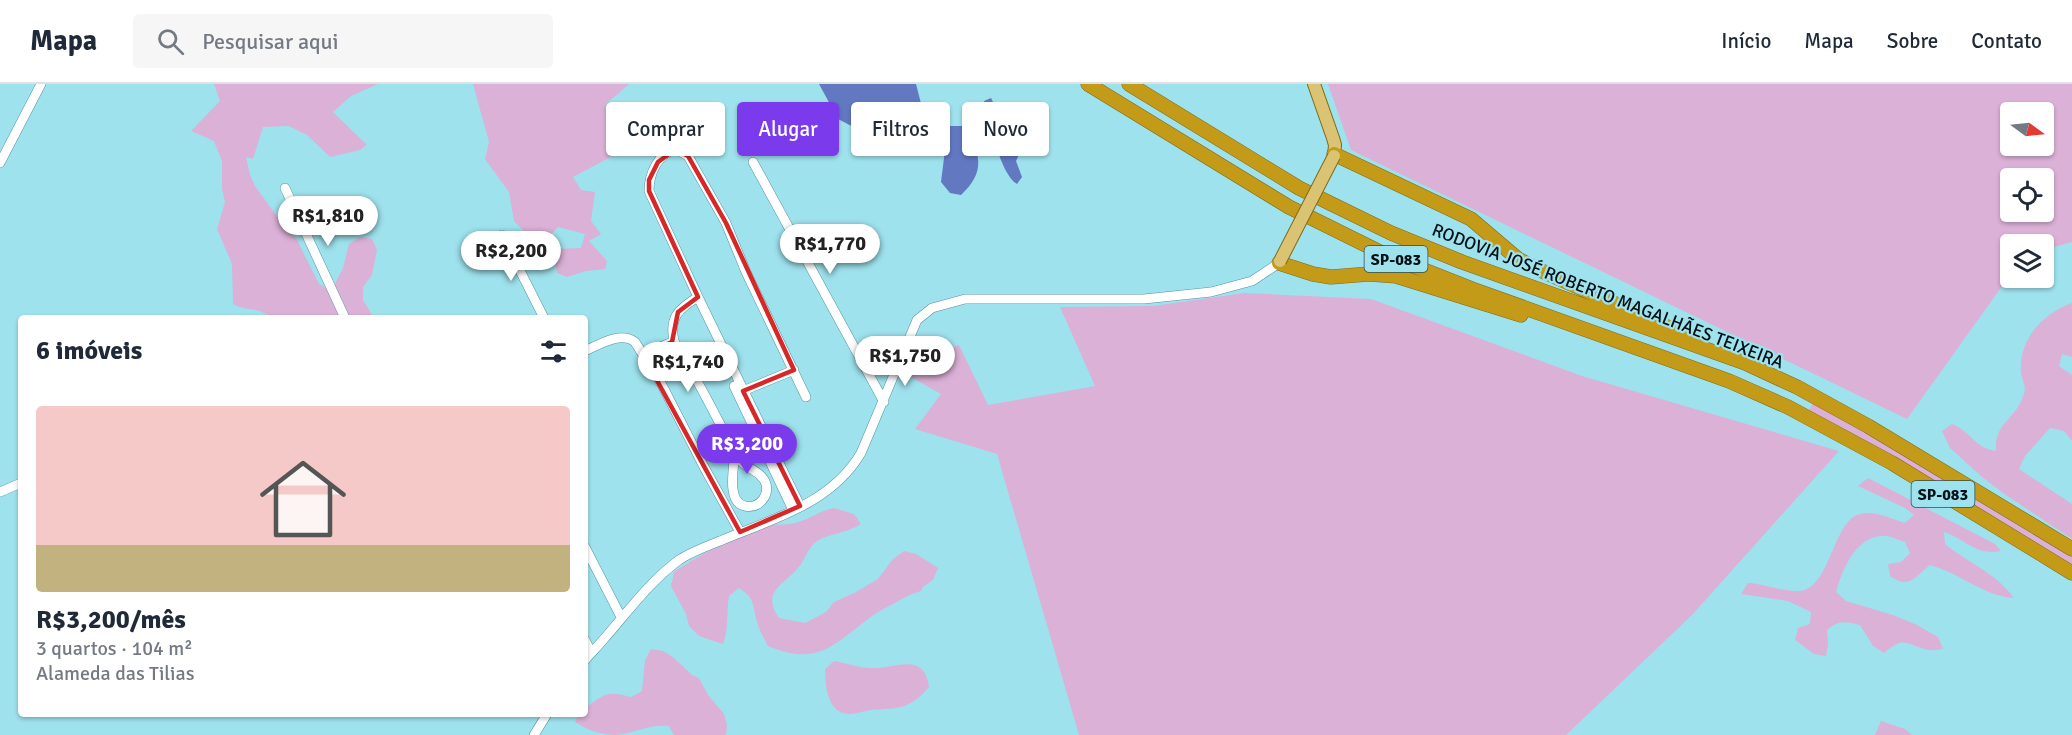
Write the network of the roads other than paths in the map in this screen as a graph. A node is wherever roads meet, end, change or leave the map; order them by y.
1 (41, 84) edge
2 (1088, 84) edge
3 (1129, 84) edge
4 (1314, 84) edge
5 (1334, 155) junction
6 (753, 162) dead end
7 (0, 163) edge
8 (285, 188) dead end
9 (502, 235) dead end
10 (1280, 262) junction
11 (695, 299) junction
12 (344, 315) edge
13 (542, 315) edge
14 (674, 341) junction
15 (1636, 348) junction
16 (588, 350) edge
17 (644, 355) junction
18 (1745, 363) junction
19 (794, 370) junction
20 (744, 391) junction
21 (806, 397) dead end
22 (884, 402) junction
23 (735, 452) junction
24 (18, 484) edge
25 (0, 492) edge
26 (796, 508) junction
27 (741, 532) junction
28 (2072, 549) edge
29 (588, 553) edge
30 (2072, 573) edge
31 (621, 617) junction
32 (588, 646) edge
33 (591, 651) junction
34 (588, 656) edge
35 (545, 717) edge
36 (534, 735) edge

1 - 7 street
2 - 15 highway, RODOVIA JOSÉ ROBERTO MAGALHÃES TEIXEIRA / SP-083
3 - 18 highway, RODOVIA JOSÉ ROBERTO MAGALHÃES TEIXEIRA / SP-083
4 - 5 main road
5 - 10 main road, bridge
5 - 18 highway
6 - 22 street
8 - 12 street
9 - 13 street
10 - 15 highway
10 - 22 street
11 - 14 street
11 - 19 street
11 - 20 street
11 - 26 street
14 - 17 street
14 - 23 street
15 - 30 highway, RODOVIA JOSÉ ROBERTO MAGALHÃES TEIXEIRA / SP-083
16 - 17 street
17 - 27 street
18 - 28 highway, RODOVIA JOSÉ ROBERTO MAGALHÃES TEIXEIRA / SP-083
19 - 20 street
19 - 21 street
20 - 26 street
22 - 26 street
23 - 23 street
24 - 25 street
26 - 27 street
27 - 31 street
29 - 31 street
31 - 33 street
32 - 33 street
33 - 34 street
35 - 36 street

